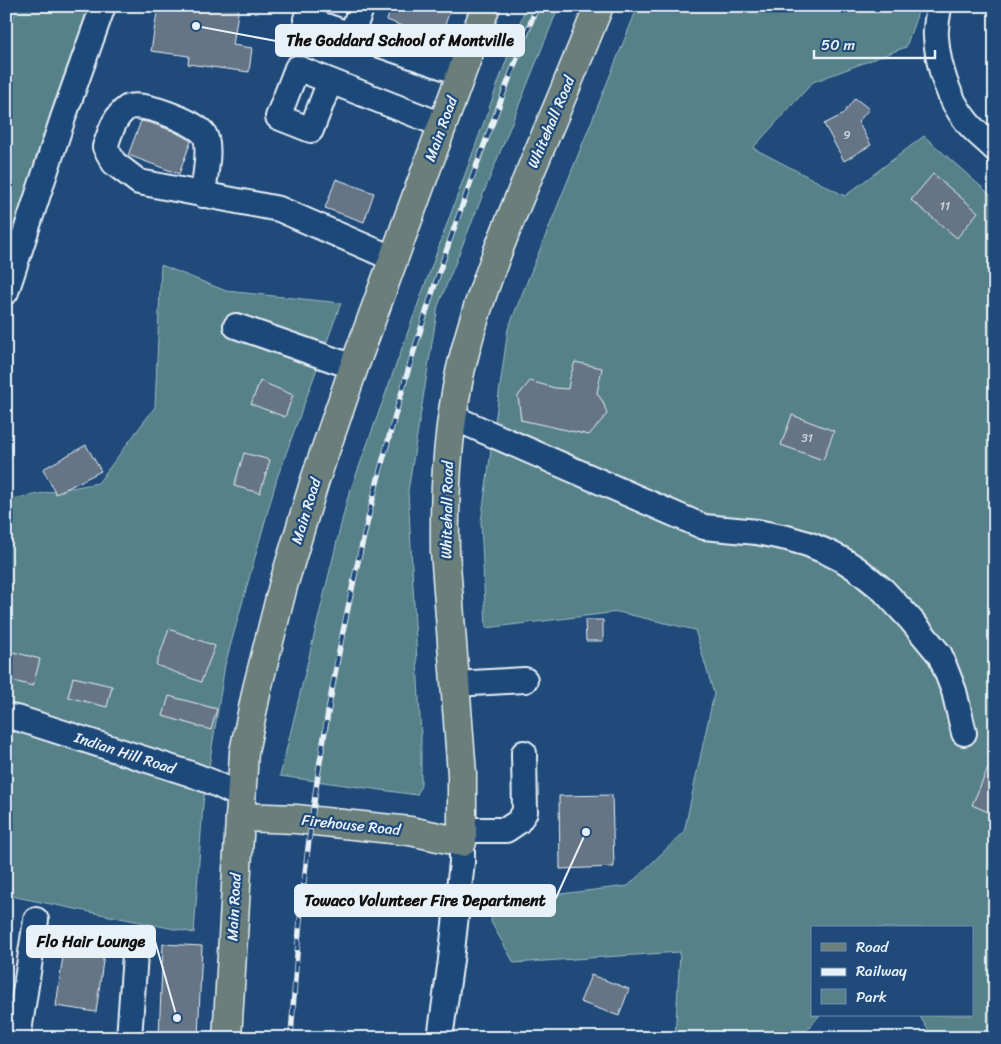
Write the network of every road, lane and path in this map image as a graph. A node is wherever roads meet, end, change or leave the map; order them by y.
1 (103, 6) edge
2 (362, 6) edge
3 (486, 6) edge
4 (599, 6) edge
5 (939, 6) edge
6 (306, 19) dead end
7 (351, 35) junction
8 (461, 73) junction
9 (330, 81) dead end
10 (442, 125) junction
11 (995, 149) edge
12 (203, 194) junction
13 (394, 259) junction
14 (6, 292) edge
15 (236, 326) dead end
16 (354, 367) junction
17 (452, 417) junction
18 (525, 680) dead end
19 (455, 684) junction
20 (6, 716) edge
21 (964, 733) dead end
22 (524, 753) dead end
23 (240, 806) junction
24 (462, 836) junction
25 (36, 920) dead end
26 (136, 941) dead end
27 (18, 1038) edge
28 (129, 1038) edge
29 (227, 1038) edge
30 (440, 1038) edge

1 - 14 street
2 - 7 street
3 - 8 main road, Main Road
4 - 17 main road, Whitehall Road
5 - 11 street
6 - 7 street
7 - 8 street
8 - 10 main road, Main Road
9 - 10 street
10 - 13 main road, Main Road
12 - 12 street
12 - 13 street
13 - 16 main road, Main Road
15 - 16 street
16 - 23 main road, Main Road
17 - 19 main road, Whitehall Road
17 - 21 street
18 - 19 street
19 - 24 main road, Whitehall Road
20 - 23 street, Indian Hill Road
22 - 24 street
23 - 24 main road, Firehouse Road
23 - 29 main road, Main Road
24 - 30 street, Whitehall Road
25 - 27 street
26 - 28 street

